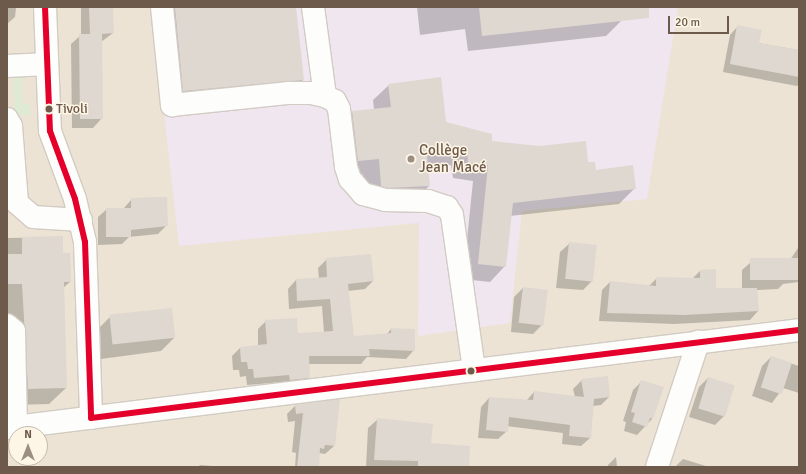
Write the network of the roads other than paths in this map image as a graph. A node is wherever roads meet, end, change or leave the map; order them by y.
1 (45, 7) edge
2 (162, 7) edge
3 (313, 7) edge
4 (47, 64) junction
5 (7, 66) edge
6 (325, 96) junction
7 (7, 119) edge
8 (81, 220) junction
9 (7, 326) edge
10 (799, 330) edge
11 (698, 342) junction
12 (474, 370) junction
13 (91, 418) junction
14 (11, 426) edge
15 (27, 426) edge
16 (658, 467) edge

1 - 4 street
2 - 6 street
3 - 6 street
4 - 5 street
4 - 8 street
6 - 12 street
7 - 8 street
8 - 13 street
9 - 14 street
10 - 11 street
11 - 12 street
11 - 16 street
12 - 13 street
13 - 15 street

